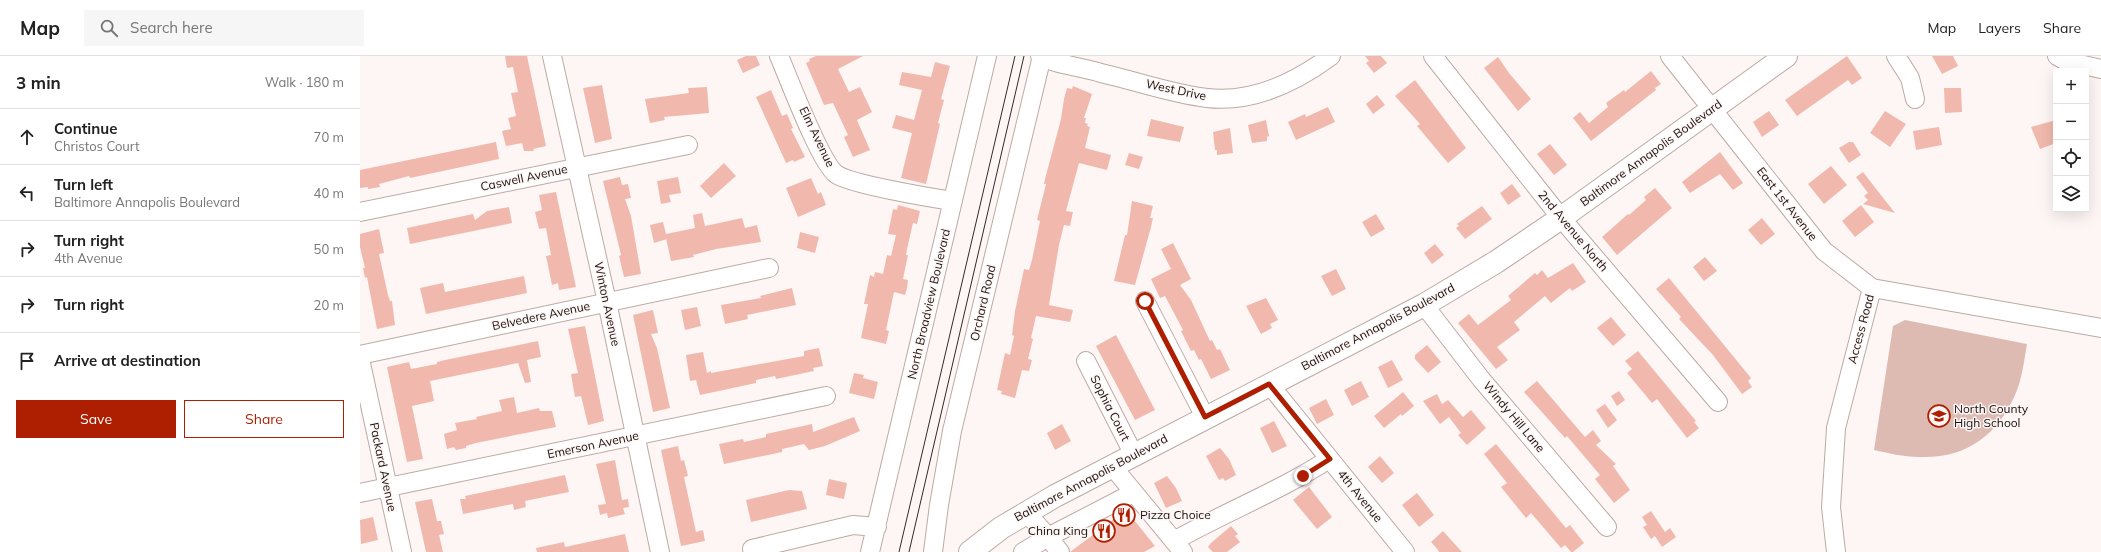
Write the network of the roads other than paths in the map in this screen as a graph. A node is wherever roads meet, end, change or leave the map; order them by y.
1 (552, 56) edge
2 (779, 56) edge
3 (987, 56) edge
4 (1331, 56) edge
5 (1433, 56) edge
6 (1670, 56) edge
7 (1786, 56) edge
8 (1896, 56) edge
9 (2057, 56) edge
10 (1041, 57) edge
11 (2101, 69) edge
12 (1915, 99) dead end
13 (1712, 110) junction
14 (688, 145) dead end
15 (576, 168) junction
16 (952, 201) junction
17 (360, 212) edge
18 (1561, 218) junction
19 (769, 268) dead end
20 (1872, 288) junction
21 (1145, 301) dead end
22 (607, 302) junction
23 (1424, 306) junction
24 (2101, 328) edge
25 (360, 355) edge
26 (360, 359) edge
27 (1086, 361) dead end
28 (1269, 384) junction
29 (826, 396) dead end
30 (1718, 402) dead end
31 (1205, 417) junction
32 (635, 436) junction
33 (1134, 455) junction
34 (1330, 459) junction
35 (1112, 466) junction
36 (388, 488) junction
37 (360, 493) edge
38 (1134, 493) junction
39 (1026, 512) junction
40 (877, 527) junction
41 (1607, 527) dead end
42 (1048, 537) junction
43 (1179, 547) edge
44 (752, 549) dead end
45 (402, 552) edge
46 (660, 552) edge
47 (870, 552) edge
48 (933, 552) edge
49 (970, 552) edge
50 (1023, 552) edge
51 (1060, 552) edge
52 (1405, 552) edge
53 (1836, 552) edge

1 - 15 street, Winton Avenue
2 - 16 street, Elm Avenue
3 - 16 street, North Broadview Boulevard
4 - 10 street, West Drive
5 - 18 street, 2nd Avenue North
6 - 13 street, East 1st Avenue
7 - 13 main road, Baltimore Annapolis Boulevard
8 - 12 street
9 - 11 street
10 - 48 street, Orchard Road
13 - 18 main road, Baltimore Annapolis Boulevard
13 - 20 street, East 1st Avenue
14 - 15 street, Caswell Avenue
15 - 17 street, Caswell Avenue
15 - 22 street, Winton Avenue
16 - 40 street, North Broadview Boulevard
18 - 23 main road, Baltimore Annapolis Boulevard
18 - 30 street, 2nd Avenue North
19 - 22 street, Belvedere Avenue
20 - 24 street, Access Road
20 - 53 street, Access Road
21 - 31 street
22 - 25 street, Belvedere Avenue
22 - 32 street, Winton Avenue
23 - 28 main road, Baltimore Annapolis Boulevard
23 - 41 street, Windy Hill Lane
26 - 36 street, Packard Avenue
27 - 33 street, Sophia Court
28 - 31 main road, Baltimore Annapolis Boulevard
28 - 34 street, 4th Avenue
29 - 32 street, Emerson Avenue
31 - 33 main road, Baltimore Annapolis Boulevard
32 - 36 street, Emerson Avenue
32 - 46 street, Winton Avenue
33 - 35 main road, Baltimore Annapolis Boulevard
34 - 43 street
34 - 52 street, 4th Avenue
35 - 38 street
35 - 39 main road, Baltimore Annapolis Boulevard
36 - 37 street, Emerson Avenue
36 - 45 street, Packard Avenue
38 - 42 street
38 - 43 street
39 - 42 street
39 - 49 main road, Baltimore Annapolis Boulevard
40 - 44 street
40 - 47 street, North Broadview Boulevard
42 - 50 street
42 - 51 street

